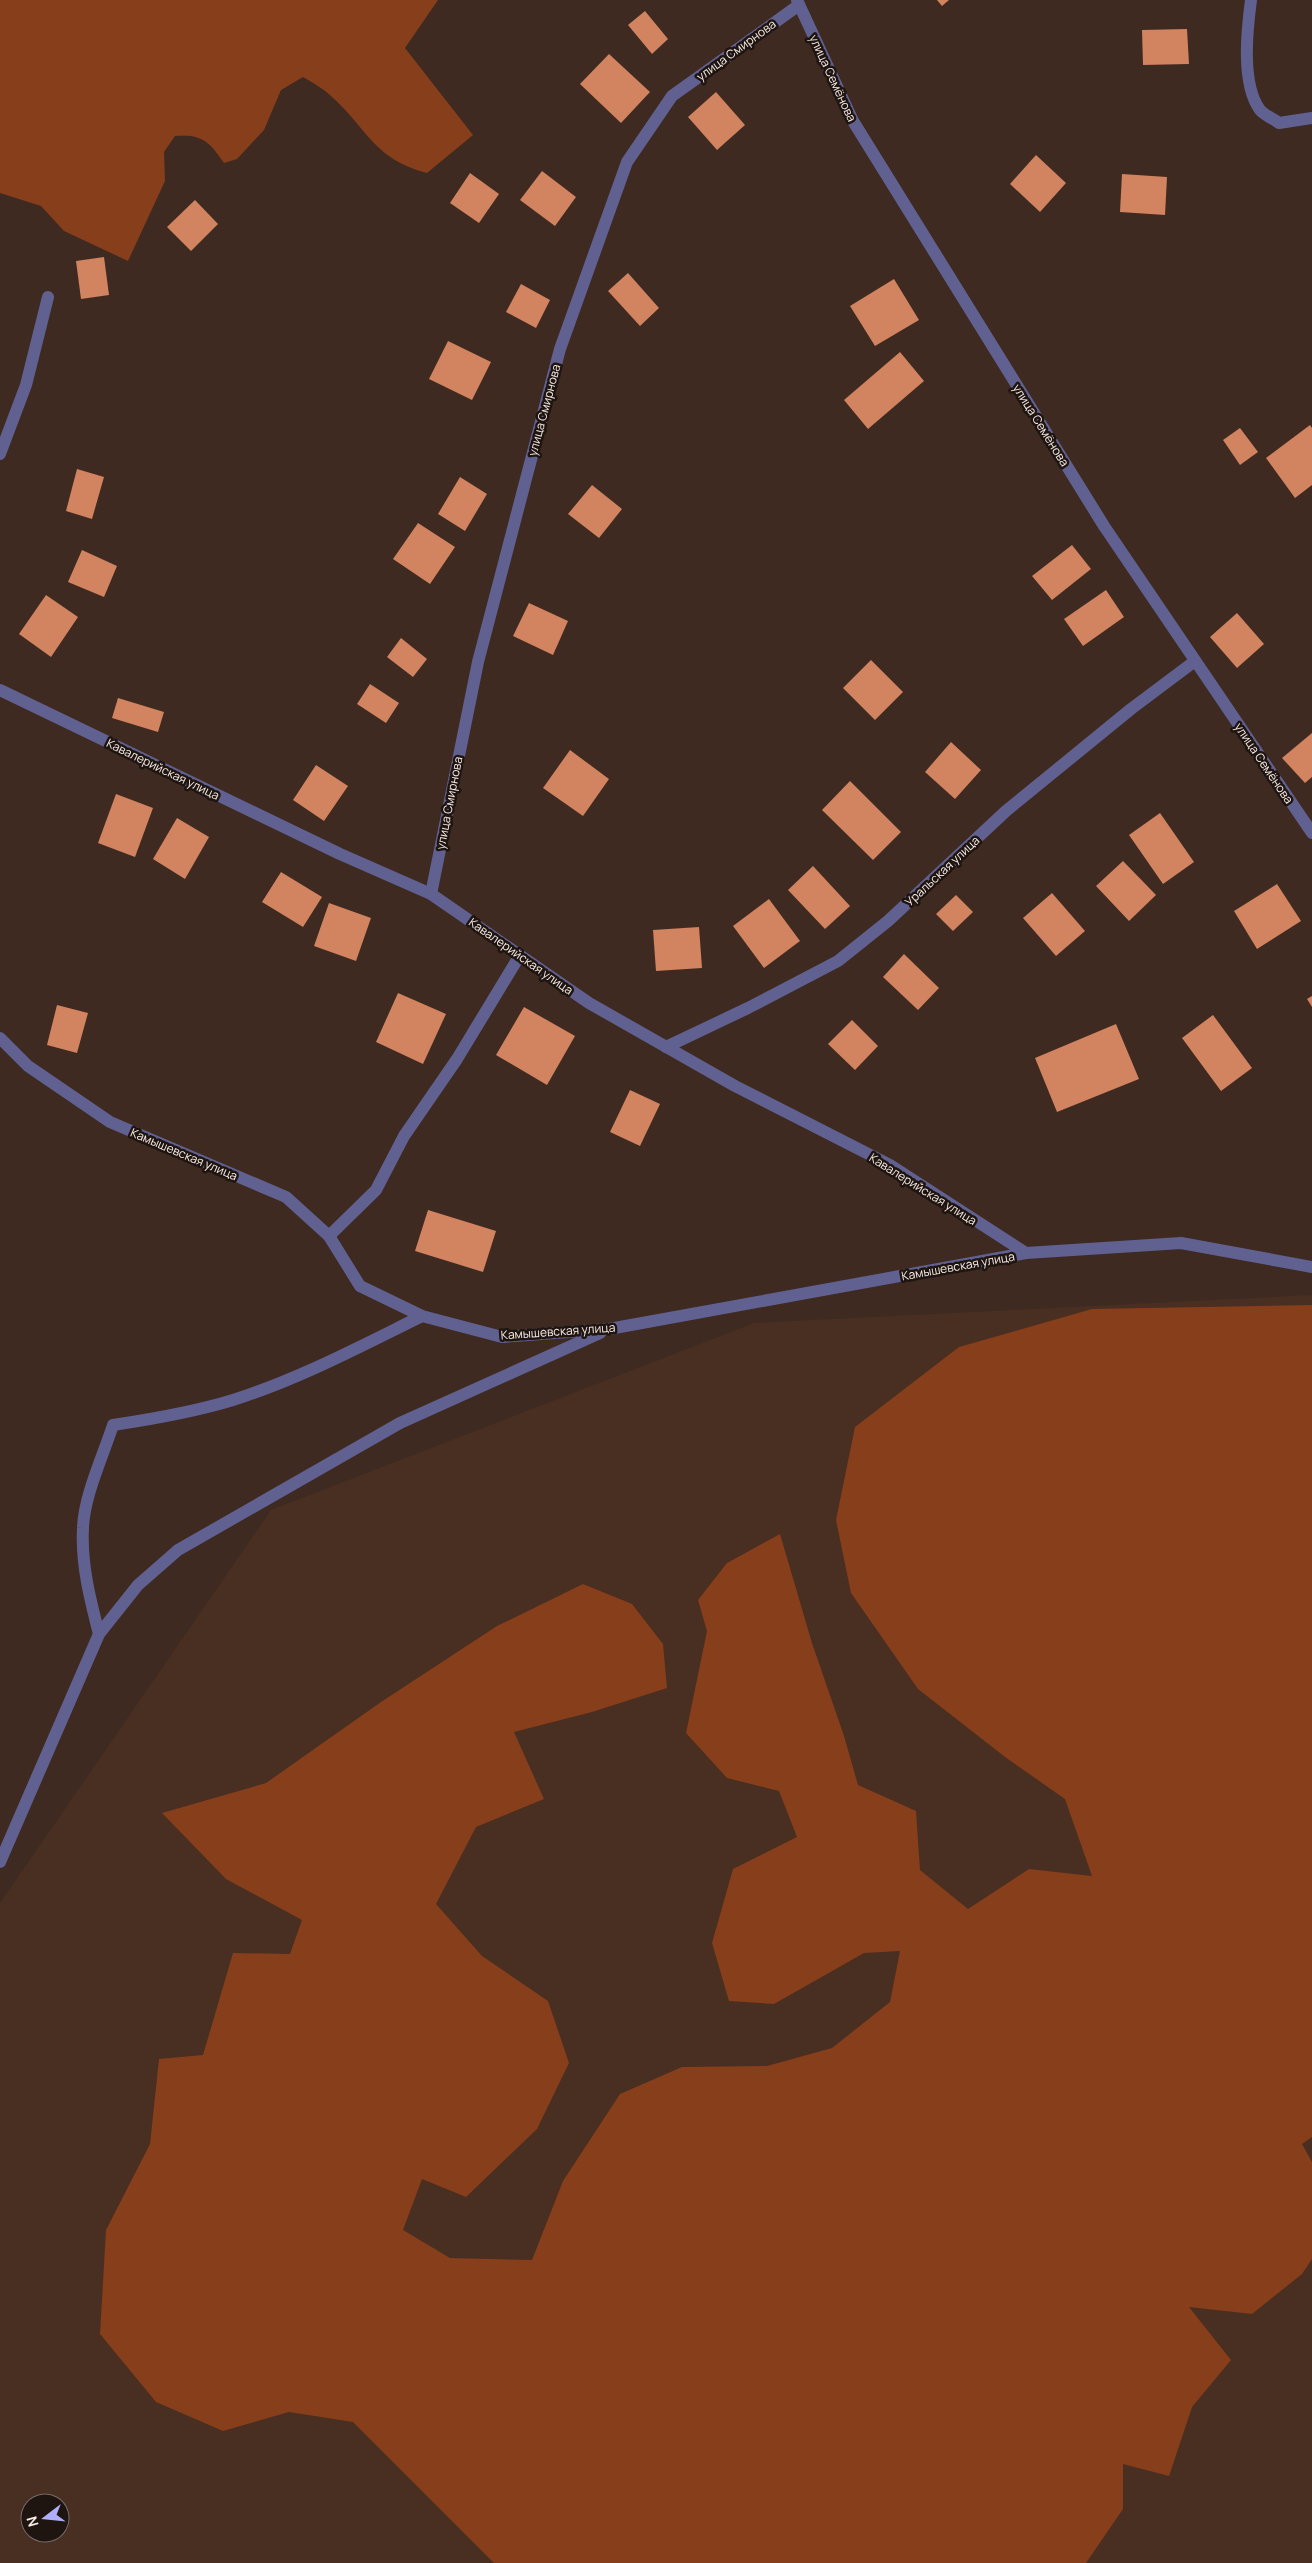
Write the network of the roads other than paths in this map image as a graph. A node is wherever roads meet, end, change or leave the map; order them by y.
1 (1251, 0) edge
2 (798, 2) edge
3 (1312, 118) edge
4 (48, 297) dead end
5 (0, 454) edge
6 (1196, 661) junction
7 (0, 690) edge
8 (1312, 833) edge
9 (431, 894) junction
10 (520, 955) junction
11 (0, 1038) edge
12 (666, 1047) junction
13 (329, 1236) junction
14 (1026, 1253) junction
15 (1312, 1266) edge
16 (422, 1316) junction
17 (609, 1329) junction
18 (99, 1634) junction
19 (0, 1862) edge

1 - 3 street
2 - 6 street, улица Семёнова
2 - 9 street, улица Смирнова
4 - 5 street
6 - 8 street, улица Семёнова
6 - 12 street, Уральская улица
7 - 9 street, Кавалерийская улица
9 - 10 street, Кавалерийская улица
10 - 12 street, Кавалерийская улица
10 - 13 street
11 - 13 street, Камышевская улица
12 - 14 street, Кавалерийская улица
13 - 16 street, Камышевская улица
14 - 15 street, Камышевская улица
14 - 17 street, Камышевская улица
16 - 17 street, Камышевская улица
16 - 18 street
17 - 18 street
18 - 19 street

